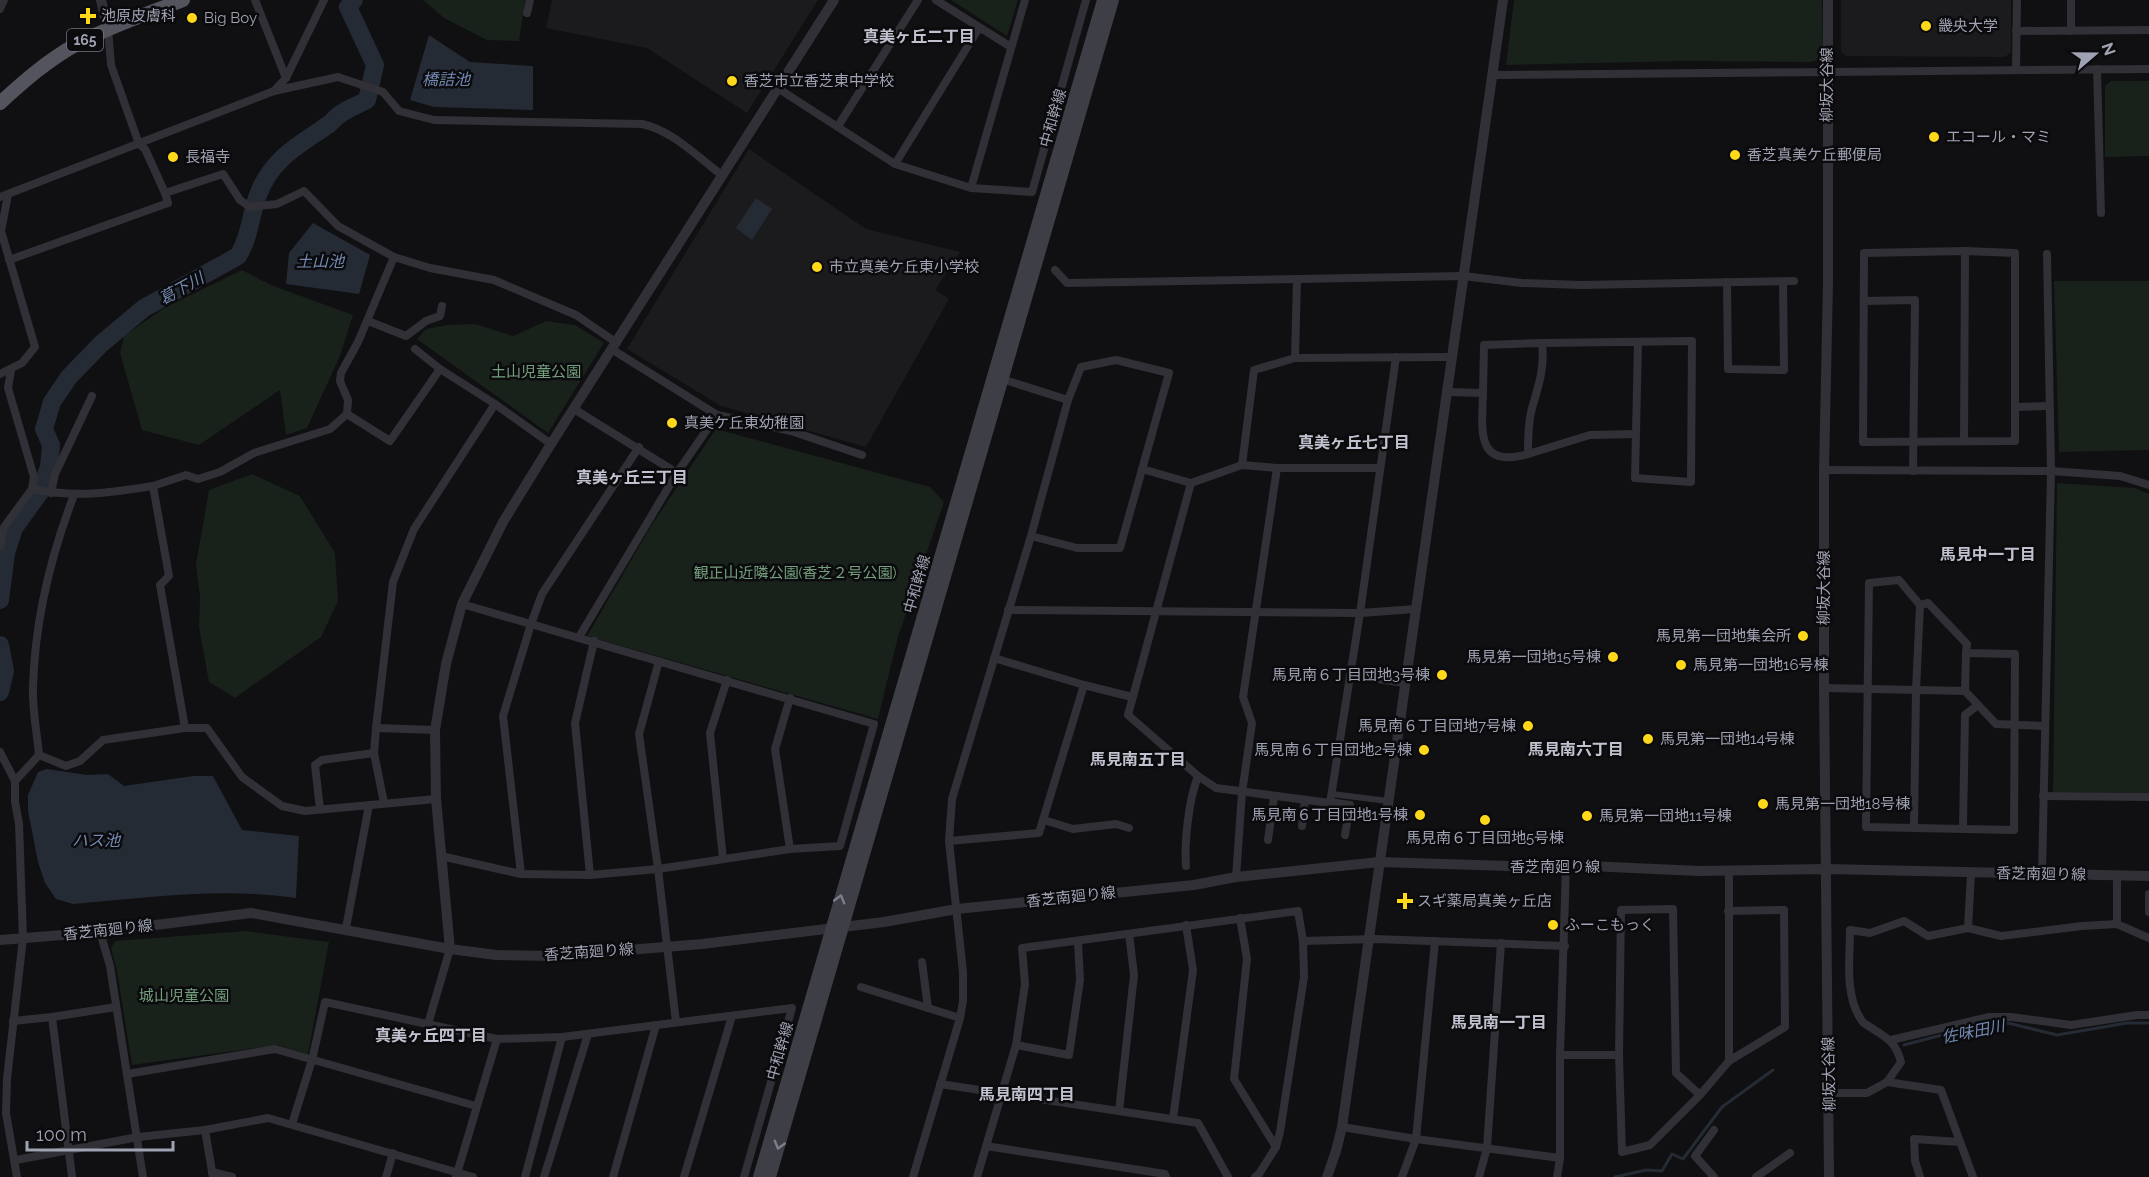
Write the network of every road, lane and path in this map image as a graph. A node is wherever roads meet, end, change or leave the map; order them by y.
1 (4, 0) edge
2 (101, 0) edge
3 (183, 0) edge
4 (255, 0) edge
5 (324, 0) edge
6 (530, 0) edge
7 (834, 0) edge
8 (918, 0) edge
9 (936, 0) edge
10 (1025, 0) edge
11 (1086, 0) edge
12 (1103, 0) edge
13 (1113, 0) edge
14 (1503, 0) edge
15 (1828, 0) edge
16 (2017, 0) edge
17 (2071, 0) edge
18 (0, 9) edge
19 (527, 13) dead end
20 (979, 28) junction
21 (108, 29) junction
22 (2149, 30) edge
23 (2016, 31) junction
24 (2071, 31) junction
25 (1011, 47) junction
26 (2097, 69) junction
27 (2149, 69) edge
28 (2016, 70) junction
29 (1827, 73) junction
30 (1493, 75) junction
31 (286, 78) junction
32 (779, 89) junction
33 (274, 91) junction
34 (0, 103) edge
35 (838, 126) junction
36 (139, 144) junction
37 (895, 164) junction
38 (723, 176) junction
39 (971, 188) junction
40 (165, 193) junction
41 (4, 196) edge
42 (2101, 213) dead end
43 (1965, 251) junction
44 (2047, 254) dead end
45 (394, 258) junction
46 (9, 260) junction
47 (1055, 270) dead end
48 (1463, 276) junction
49 (1297, 279) junction
50 (1794, 281) dead end
51 (1728, 282) junction
52 (1783, 282) junction
53 (1864, 301) junction
54 (442, 306) dead end
55 (368, 321) junction
56 (1638, 342) junction
57 (1542, 343) junction
58 (615, 346) junction
59 (415, 349) dead end
60 (1396, 357) junction
61 (1451, 357) junction
62 (1295, 358) junction
63 (440, 369) junction
64 (11, 370) junction
65 (0, 374) edge
66 (1002, 379) junction
67 (1446, 392) junction
68 (1483, 393) junction
69 (92, 396) dead end
70 (1068, 400) junction
71 (495, 404) junction
72 (2049, 406) junction
73 (2015, 407) junction
74 (573, 409) junction
75 (347, 414) junction
76 (717, 414) junction
77 (1636, 434) junction
78 (1964, 441) junction
79 (1914, 442) junction
80 (551, 444) junction
81 (639, 447) junction
82 (1528, 454) junction
83 (862, 455) dead end
84 (1242, 465) junction
85 (1277, 468) junction
86 (1380, 468) junction
87 (1142, 469) junction
88 (1824, 470) junction
89 (1913, 471) junction
90 (2051, 471) junction
91 (677, 472) junction
92 (1191, 483) junction
93 (2149, 484) edge
94 (153, 486) junction
95 (32, 489) junction
96 (51, 493) junction
97 (74, 495) junction
98 (2, 528) edge
99 (1031, 536) junction
100 (0, 547) edge
101 (462, 604) junction
102 (1920, 605) junction
103 (1416, 609) junction
104 (1008, 610) junction
105 (1155, 610) junction
106 (1255, 611) junction
107 (1360, 613) junction
108 (531, 624) junction
109 (579, 637) junction
110 (594, 641) junction
111 (1966, 653) junction
112 (994, 658) junction
113 (659, 661) junction
114 (1350, 676) junction
115 (727, 680) junction
116 (1405, 684) junction
117 (1084, 685) junction
118 (1824, 688) junction
119 (1866, 689) junction
120 (1916, 690) junction
121 (1965, 691) junction
122 (1132, 697) junction
123 (790, 698) junction
124 (1978, 705) junction
125 (2014, 726) junction
126 (2044, 726) junction
127 (185, 728) junction
128 (376, 728) junction
129 (435, 730) junction
130 (0, 752) edge
131 (374, 753) junction
132 (39, 755) junction
133 (1198, 776) junction
134 (15, 781) junction
135 (1242, 793) junction
136 (2043, 796) junction
137 (1274, 797) junction
138 (2149, 797) edge
139 (1331, 798) junction
140 (436, 799) junction
141 (1305, 800) junction
142 (1388, 801) junction
143 (384, 803) junction
144 (369, 806) junction
145 (320, 809) junction
146 (1044, 820) junction
147 (1302, 826) dead end
148 (1963, 827) junction
149 (1129, 828) dead end
150 (1914, 828) junction
151 (1345, 835) dead end
152 (1268, 840) dead end
153 (949, 841) junction
154 (790, 849) junction
155 (441, 856) junction
156 (723, 859) junction
157 (1379, 862) junction
158 (1566, 865) junction
159 (1186, 866) dead end
160 (658, 869) junction
161 (1826, 869) junction
162 (1729, 870) junction
163 (1971, 873) junction
164 (2042, 873) junction
165 (521, 874) junction
166 (590, 875) junction
167 (2117, 875) junction
168 (2149, 876) edge
169 (1236, 877) junction
170 (2149, 894) edge
171 (957, 909) junction
172 (1728, 911) junction
173 (2149, 912) edge
174 (1240, 918) junction
175 (2117, 924) junction
176 (1186, 925) junction
177 (838, 927) junction
178 (346, 928) junction
179 (1968, 928) junction
180 (100, 932) junction
181 (1129, 934) junction
182 (23, 938) junction
183 (2149, 938) edge
184 (0, 940) edge
185 (1303, 941) junction
186 (1368, 941) junction
187 (1435, 941) junction
188 (1078, 942) junction
189 (1501, 943) junction
190 (1565, 946) junction
191 (667, 947) junction
192 (450, 949) junction
193 (922, 962) dead end
194 (861, 987) dead end
195 (116, 1007) junction
196 (928, 1008) junction
197 (2149, 1015) edge
198 (732, 1016) junction
199 (52, 1017) junction
200 (960, 1018) junction
201 (13, 1021) junction
202 (676, 1022) junction
203 (428, 1024) junction
204 (656, 1024) junction
205 (588, 1034) junction
206 (562, 1037) junction
207 (497, 1039) junction
208 (1891, 1040) junction
209 (1016, 1045) junction
210 (1560, 1055) junction
211 (1619, 1055) junction
212 (312, 1060) junction
213 (1729, 1061) junction
214 (127, 1074) junction
215 (1887, 1082) junction
216 (940, 1084) junction
217 (1829, 1093) junction
218 (1002, 1094) junction
219 (1700, 1095) junction
220 (476, 1106) junction
221 (1119, 1111) junction
222 (1173, 1119) junction
223 (292, 1124) junction
224 (1342, 1127) junction
225 (205, 1130) junction
226 (1714, 1130) dead end
227 (138, 1137) junction
228 (1416, 1139) junction
229 (1960, 1142) junction
230 (986, 1146) junction
231 (1276, 1146) junction
232 (1487, 1148) junction
233 (68, 1150) junction
234 (1790, 1153) dead end
235 (393, 1154) junction
236 (1560, 1158) junction
237 (16, 1160) junction
238 (213, 1174) edge
239 (457, 1174) edge
240 (17, 1177) edge
241 (72, 1177) edge
242 (143, 1177) edge
243 (231, 1177) edge
244 (386, 1177) edge
245 (473, 1177) edge
246 (525, 1177) edge
247 (544, 1177) edge
248 (613, 1177) edge
249 (684, 1177) edge
250 (744, 1177) edge
251 (759, 1177) edge
252 (770, 1177) edge
253 (913, 1177) edge
254 (977, 1177) edge
255 (1166, 1177) edge
256 (1228, 1177) edge
257 (1255, 1177) edge
258 (1327, 1177) edge
259 (1402, 1177) edge
260 (1479, 1177) edge
261 (1557, 1177) edge
262 (1714, 1177) edge
263 (1756, 1177) edge
264 (1829, 1177) edge
265 (1920, 1177) edge
266 (1973, 1177) edge

1 - 18 street
2 - 21 street
3 - 21 highway, 165
4 - 31 street
5 - 31 street
6 - 19 street
7 - 32 street
8 - 35 street
9 - 20 street
10 - 25 street
11 - 39 street
177 -> 12 main road, 中和幹線
13 - 66 main road, 中和幹線
14 - 30 street
15 - 29 street, 柳坂大谷線
16 - 23 street
17 - 24 street
20 - 25 street
20 - 37 street
21 - 34 highway, 165
21 - 36 street
22 - 24 street
23 - 24 street
23 - 28 street
25 - 39 street
26 - 27 street
26 - 28 street
26 - 42 street
28 - 29 street
29 - 30 street
29 - 88 street, 柳坂大谷線
30 - 48 street
31 - 33 street
32 - 35 street
32 - 38 street
33 - 36 street
33 - 38 street
35 - 37 street
36 - 40 street
36 - 41 street
37 - 39 street
38 - 58 street
40 - 45 street
40 - 46 street
41 - 46 street
43 - 53 street
43 - 73 street
43 - 78 street
44 - 72 street
45 - 55 street
45 - 58 street
46 - 64 street
47 - 49 street
48 - 49 street
48 - 51 street
48 - 61 street
49 - 62 street
50 - 52 street
51 - 52 street
51 - 52 street
53 - 79 street
53 - 79 street
54 - 55 street
55 - 75 street
56 - 57 street
56 - 77 street
56 - 77 street
57 - 68 street
57 - 82 street
58 - 74 street
58 - 76 street
59 - 63 street
60 - 61 street
60 - 62 street
60 - 86 street
61 - 67 street
62 - 84 street
63 - 71 street
63 - 75 street
64 - 65 street
64 - 95 street
66 - 70 street
66 - 177 main road, 中和幹線
67 - 68 street
67 - 103 street
68 - 82 street
69 - 96 street
70 - 87 street
70 - 99 street
71 - 80 street
71 - 128 street
72 - 73 street
72 - 90 street
73 - 78 street
74 - 80 street
74 - 81 street
75 - 94 street
76 - 83 street
76 - 91 street
77 - 82 street
78 - 79 street
79 - 89 street
80 - 101 street
81 - 91 street
81 - 108 street
84 - 85 street
84 - 92 street
85 - 86 street
85 - 106 street
86 - 107 street
87 - 92 street
87 - 99 street
88 - 89 street
88 - 118 street, 柳坂大谷線
89 - 90 street
90 - 93 street
90 - 126 street
91 - 109 street
92 - 105 street
94 - 97 street
94 - 127 street
95 - 96 street
95 - 98 street
96 - 97 street
97 - 132 street
98 - 100 street
99 - 104 street
101 - 108 street
101 - 129 street
102 - 111 street
102 - 119 street
102 - 120 street
103 - 107 street
103 - 116 street
104 - 105 street
104 - 112 street
105 - 106 street
105 - 122 street
106 - 107 street
106 - 135 street
107 - 114 street
108 - 109 street
108 - 165 street
109 - 110 street
110 - 113 street
110 - 166 street
111 - 121 street
111 - 125 street
112 - 117 street
112 - 153 street
113 - 115 street
113 - 160 street
114 - 116 street
114 - 139 street
115 - 123 street
115 - 156 street
116 - 142 street
117 - 122 street
117 - 146 street
118 - 119 street
118 - 161 street, 柳坂大谷線
119 - 120 street
119 - 150 street
120 - 121 street
120 - 150 street
121 - 124 street
122 - 133 street
123 - 154 street
123 - 154 street
124 - 125 street
124 - 148 street
125 - 126 street
125 - 148 street
126 - 136 street
127 - 132 street
127 - 145 street
128 - 129 street
128 - 131 street
129 - 140 street
130 - 134 street
131 - 143 street
131 - 145 street
132 - 134 street
133 - 135 street
133 - 159 street
134 - 182 street
135 - 137 street
135 - 169 street
136 - 138 street
136 - 164 street
137 - 141 street
137 - 152 street
139 - 141 street
139 - 142 street
139 - 151 street
140 - 143 street
140 - 155 street
141 - 147 street
142 - 157 street
143 - 144 street
144 - 145 street
144 - 178 street
146 - 149 street
146 - 153 street
148 - 150 street
153 - 171 street
154 - 156 street
155 - 165 street
155 - 192 street
156 - 160 street
157 - 158 street, 香芝南廻り線
157 - 169 street, 香芝南廻り線
157 - 186 street
158 - 162 street, 香芝南廻り線
158 - 190 street
160 - 166 street
160 - 191 street
161 - 162 street, 香芝南廻り線
161 - 163 street, 香芝南廻り線
161 - 217 street, 柳坂大谷線
162 - 172 street
163 - 164 street, 香芝南廻り線
163 - 179 street
164 - 167 street, 香芝南廻り線
165 - 166 street
167 - 168 street, 香芝南廻り線
167 - 175 street
169 - 171 street, 香芝南廻り線
170 - 173 street
171 - 177 street, 香芝南廻り線
171 - 200 street
172 - 213 street
172 - 213 street
174 - 176 street
174 - 185 street
174 - 231 street
175 - 179 street
175 - 183 street
176 - 181 street
176 - 222 street
177 - 191 street, 香芝南廻り線
177 - 251 main road, 中和幹線
177 -> 252 main road, 中和幹線
178 - 180 street, 香芝南廻り線
178 - 192 street, 香芝南廻り線
179 - 208 street
180 - 182 street, 香芝南廻り線
180 - 195 street
181 - 188 street
181 - 221 street
182 - 184 street, 香芝南廻り線
182 - 201 street
185 - 186 street
185 - 231 street
186 - 187 street
186 - 224 street
187 - 189 street
187 - 228 street
188 - 209 street
188 - 209 street
189 - 190 street
189 - 232 street
190 - 210 street
191 - 192 street, 香芝南廻り線
191 - 202 street
192 - 203 street
193 - 196 street
194 - 196 street
195 - 199 street
195 - 214 street
196 - 200 street
197 - 208 street
198 - 202 street
198 - 249 street
198 - 250 street
199 - 201 street
199 - 233 street
200 - 216 street
201 - 237 street
202 - 204 street
203 - 207 street
203 - 212 street
204 - 205 street
204 - 248 street
205 - 206 street
205 - 247 street
206 - 207 street
206 - 246 street
207 - 220 street
208 - 215 street
209 - 218 street
210 - 211 street
210 - 236 street
211 - 219 street
211 - 219 street
212 - 214 street
212 - 220 street
212 - 223 street
213 - 219 street
214 - 227 street
215 - 217 street
215 - 229 street
216 - 218 street
216 - 253 street
217 - 264 street, 柳坂大谷線
218 - 221 street
218 - 230 street
220 - 239 street
221 - 222 street
222 - 256 street
223 - 225 street
223 - 235 street
224 - 228 street
224 - 258 street
225 - 227 street
225 - 238 street
226 - 262 street
227 - 233 street
227 - 242 street
228 - 232 street
228 - 259 street
229 - 265 street
229 - 266 street
230 - 254 street
230 - 255 street
231 - 257 street
232 - 236 street
232 - 260 street
233 - 237 street
233 - 241 street
234 - 263 street
235 - 239 street
235 - 244 street
236 - 261 street
237 - 240 street
238 - 243 street
239 - 245 street

